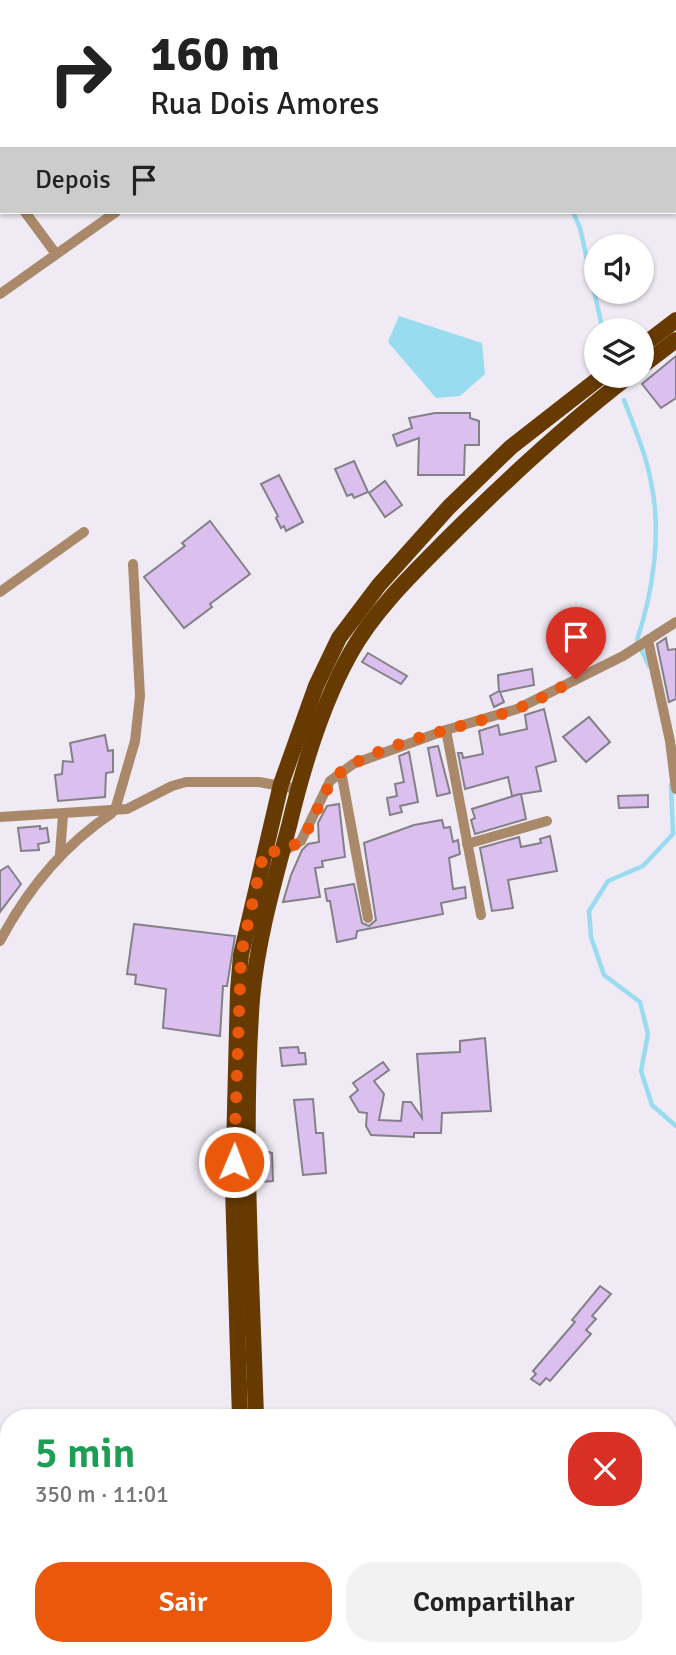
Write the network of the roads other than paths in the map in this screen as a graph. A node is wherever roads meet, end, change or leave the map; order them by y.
1 (26, 214) edge
2 (113, 214) edge
3 (56, 254) junction
4 (0, 293) edge
5 (676, 320) edge
6 (654, 337) edge
7 (676, 340) edge
8 (654, 357) edge
9 (587, 388) edge
10 (614, 388) edge
11 (84, 532) dead end
12 (133, 564) dead end
13 (0, 592) edge
14 (676, 621) edge
15 (648, 640) junction
16 (446, 730) junction
17 (673, 740) edge
18 (341, 771) junction
19 (289, 786) junction
20 (676, 789) edge
21 (115, 810) junction
22 (63, 815) junction
23 (0, 817) edge
24 (547, 821) dead end
25 (467, 844) junction
26 (264, 851) junction
27 (61, 853) junction
28 (281, 853) junction
29 (481, 915) dead end
30 (368, 918) dead end
31 (3, 927) edge
32 (0, 941) edge
33 (240, 1409) edge
34 (256, 1409) edge

1 - 3 street
2 - 3 street
3 - 4 street
5 - 6 main road
7 - 8 main road
9 - 19 main road
10 - 19 main road
11 - 13 street
12 - 21 street
14 - 15 street
15 - 16 street
15 - 17 street
16 - 18 street
16 - 25 street
17 - 20 street
18 - 28 street
18 - 30 street
19 - 21 street
19 - 26 main road
19 - 28 main road
21 - 22 street
21 - 27 street
22 - 23 street
22 - 27 street
24 - 25 street
25 - 29 street
26 - 28 street
26 - 33 main road
27 - 31 street
28 - 34 main road
31 - 32 street

